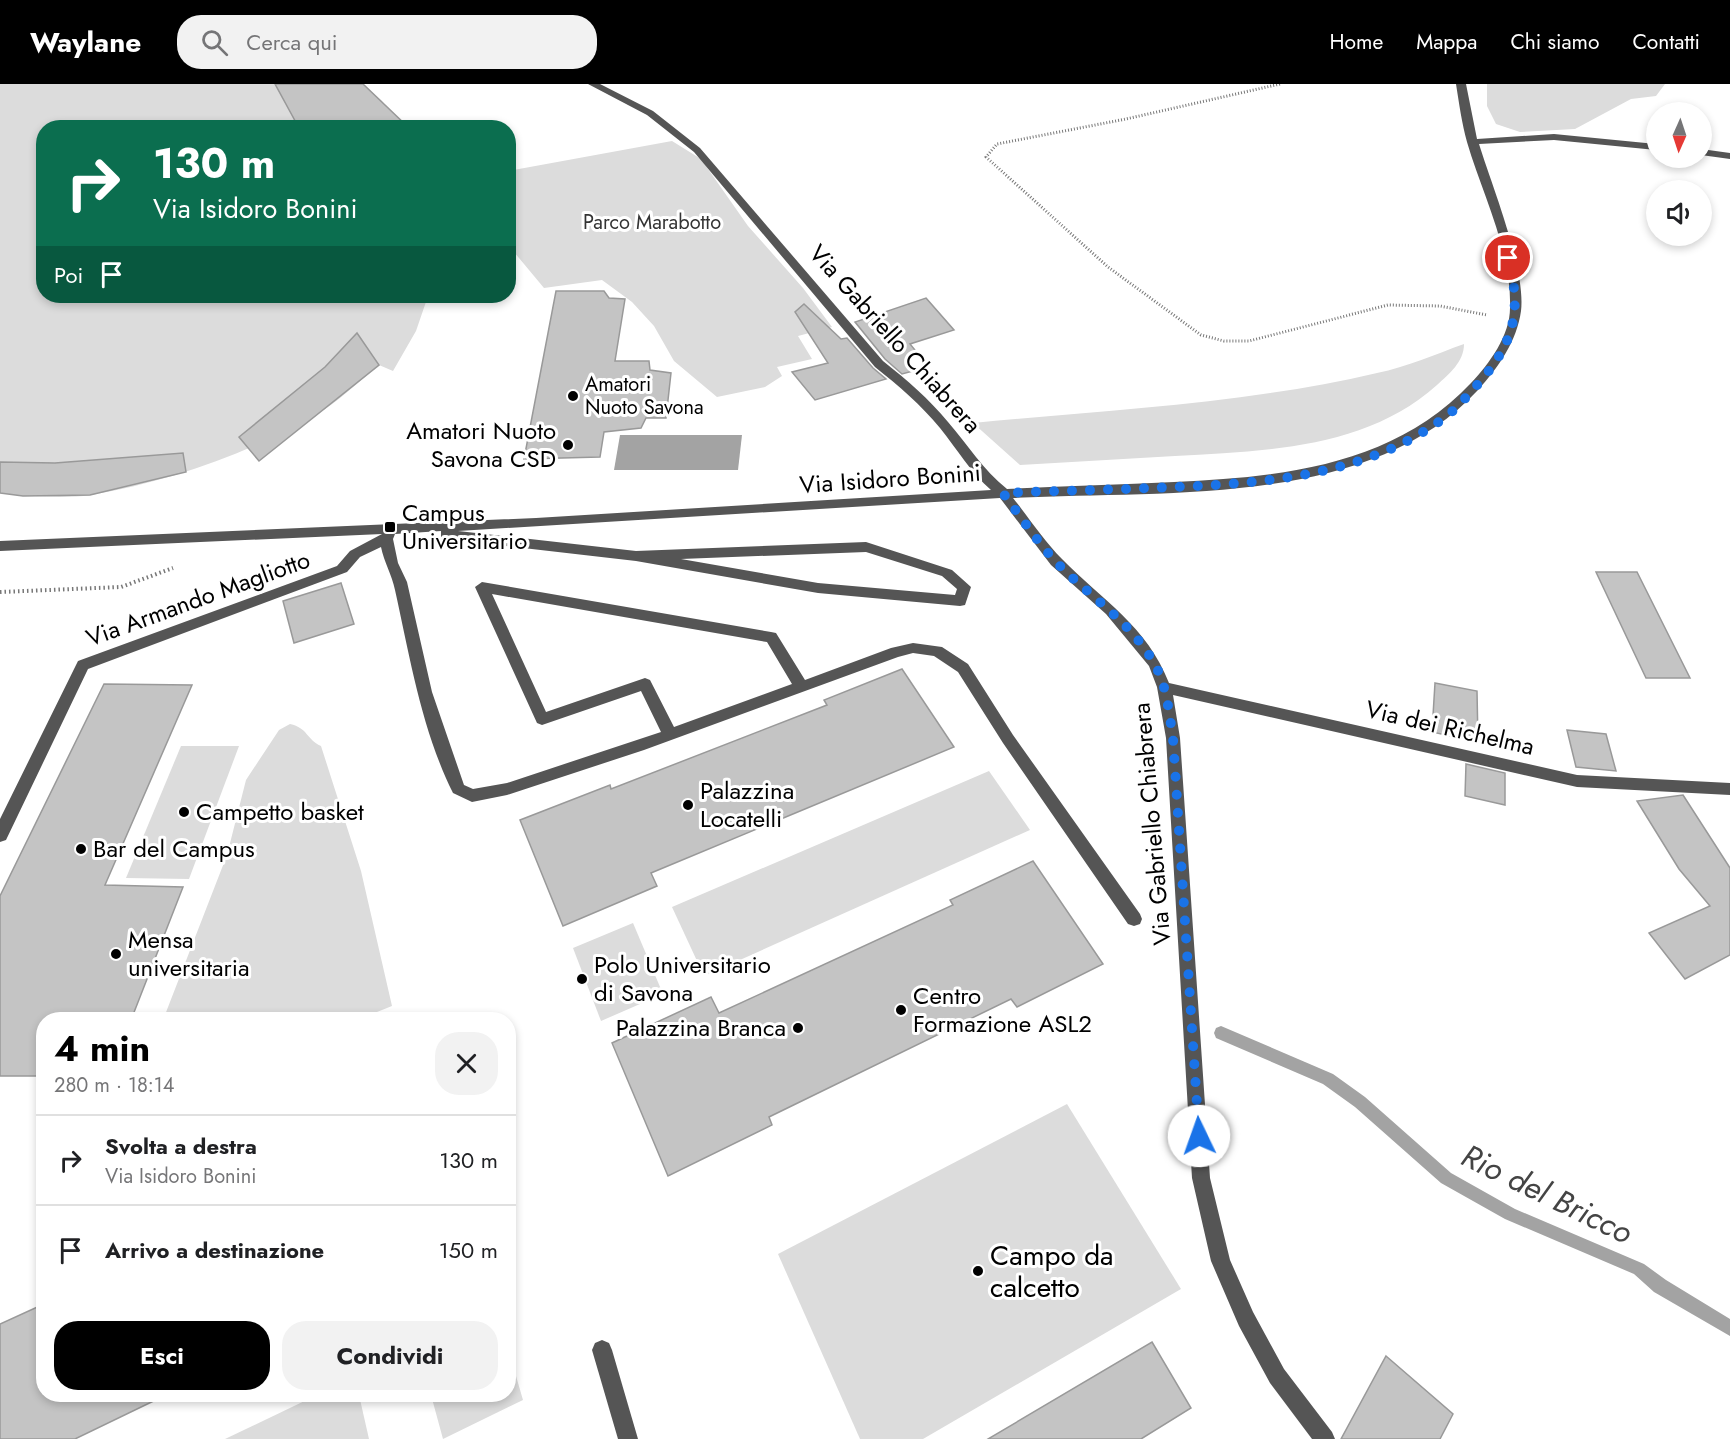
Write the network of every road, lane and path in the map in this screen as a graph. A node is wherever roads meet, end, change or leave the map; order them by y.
1 (593, 84) edge
2 (1280, 84) edge
3 (1461, 84) edge
4 (1472, 142) junction
5 (1646, 146) edge
6 (1712, 154) edge
7 (1730, 156) edge
8 (1514, 320) junction
9 (1003, 493) junction
10 (644, 516) joint
11 (389, 534) junction
12 (0, 546) edge
13 (636, 556) junction
14 (174, 567) dead end
15 (0, 592) edge
16 (801, 686) junction
17 (1164, 687) junction
18 (670, 734) junction
19 (1730, 789) edge
20 (0, 835) edge
21 (1134, 919) dead end
22 (602, 1350) dead end
23 (628, 1439) edge
24 (1325, 1439) edge

1 - 9 street, Via Gabriello Chiabrera
2 - 8 path
3 - 4 street, Via Isidoro Bonini
4 - 5 street
4 - 8 street, Via Isidoro Bonini
6 - 7 street
8 - 9 street, Via Isidoro Bonini
9 - 10 street, Via Isidoro Bonini
9 - 17 street, Via Gabriello Chiabrera
10 - 11 street, Via Armando Magliotto
11 - 12 street, Via Armando Magliotto
11 - 13 street
11 - 18 street
11 - 20 street, Via Armando Magliotto
13 - 13 street
14 - 15 path
16 - 18 street
16 - 18 street
16 - 21 street
17 - 19 street, Via dei Richelma
17 - 24 street, Via Gabriello Chiabrera
22 - 23 street

